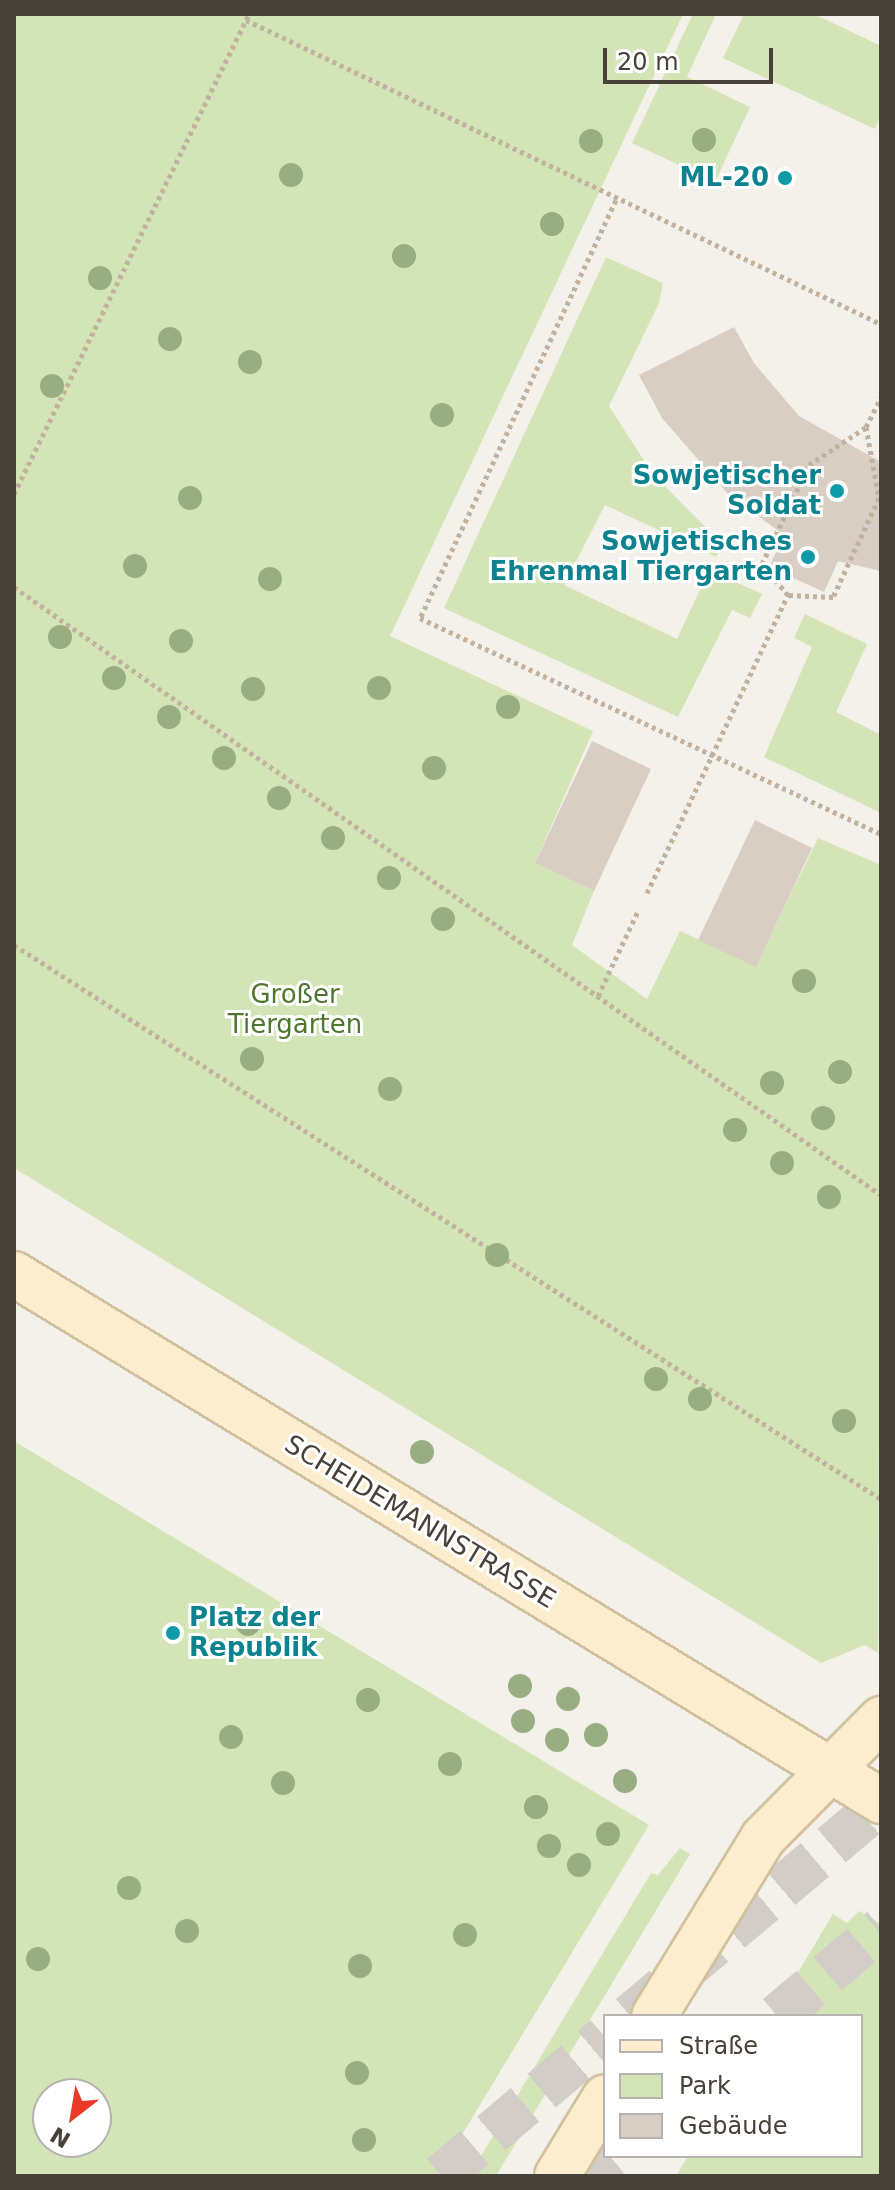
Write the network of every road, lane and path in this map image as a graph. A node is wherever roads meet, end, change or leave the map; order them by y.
1 (248, 17) edge
2 (616, 200) junction
3 (881, 324) edge
4 (881, 397) edge
5 (866, 427) junction
6 (14, 494) edge
7 (14, 587) edge
8 (788, 595) junction
9 (714, 756) junction
10 (881, 834) edge
11 (647, 893) dead end
12 (638, 911) dead end
13 (14, 945) edge
14 (598, 996) junction
15 (881, 1195) edge
16 (14, 1274) edge
17 (881, 1499) edge
18 (881, 1719) edge
19 (827, 1769) junction
20 (881, 1801) edge
21 (655, 2014) edge
22 (603, 2100) edge
23 (557, 2176) edge

1 - 2 path
1 - 6 path
2 - 3 path
2 - 9 path
4 - 5 path
5 - 8 path
5 - 8 path
7 - 14 path
8 - 9 path
9 - 10 path
9 - 11 path
12 - 14 path
13 - 17 path
14 - 15 path
16 - 19 street, SCHEIDEMANNSTRASSE
18 - 19 street
19 - 20 street, SCHEIDEMANNSTRASSE
19 - 21 street
22 - 23 street

